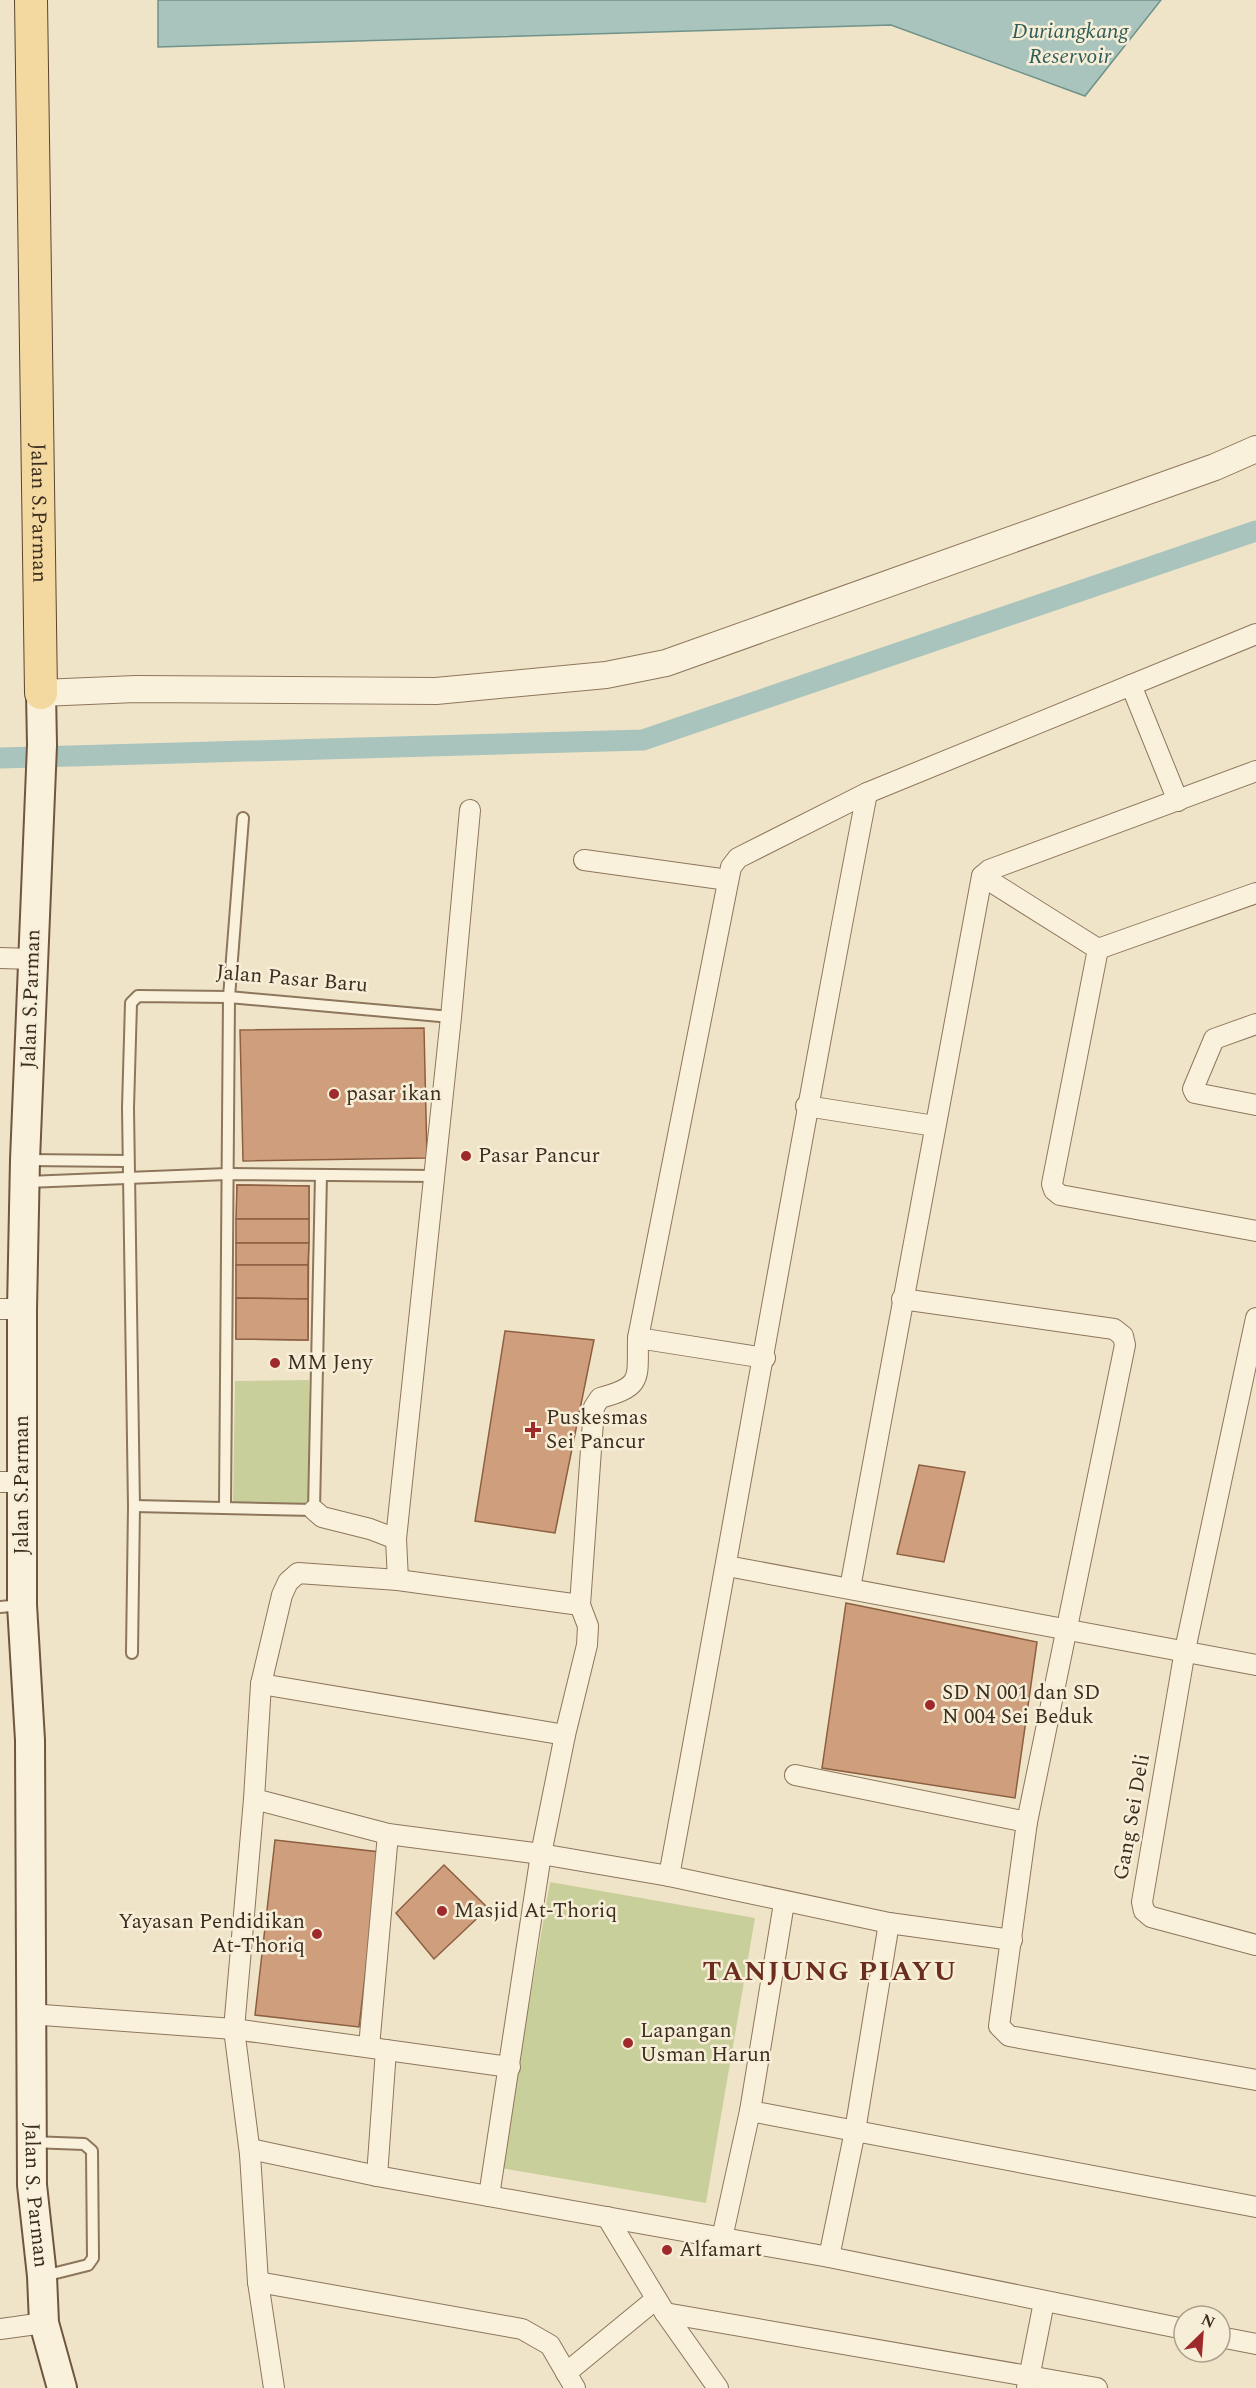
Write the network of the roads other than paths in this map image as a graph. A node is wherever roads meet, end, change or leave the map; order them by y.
1 (32, 0) edge
2 (1256, 449) edge
3 (1256, 634) edge
4 (1131, 685) junction
5 (41, 693) junction
6 (1256, 771) edge
7 (867, 793) junction
8 (1178, 801) junction
9 (470, 810) dead end
10 (243, 818) dead end
11 (584, 860) dead end
12 (982, 876) junction
13 (728, 880) junction
14 (1256, 893) edge
15 (1098, 949) junction
16 (0, 958) edge
17 (33, 959) junction
18 (229, 997) junction
19 (451, 1017) junction
20 (1256, 1024) edge
21 (1256, 1105) edge
22 (806, 1106) junction
23 (935, 1126) junction
24 (128, 1161) junction
25 (25, 1171) junction
26 (227, 1174) junction
27 (321, 1175) junction
28 (434, 1176) junction
29 (129, 1179) junction
30 (1256, 1231) edge
31 (902, 1299) junction
32 (11, 1309) edge
33 (1256, 1318) edge
34 (638, 1338) junction
35 (765, 1358) junction
36 (11, 1482) edge
37 (134, 1506) junction
38 (225, 1506) junction
39 (314, 1509) junction
40 (396, 1539) junction
41 (727, 1566) junction
42 (398, 1580) junction
43 (850, 1588) junction
44 (580, 1605) junction
45 (11, 1606) edge
46 (1068, 1628) junction
47 (1185, 1650) junction
48 (132, 1653) dead end
49 (1256, 1665) edge
50 (261, 1684) junction
51 (565, 1735) junction
52 (795, 1775) dead end
53 (254, 1799) junction
54 (1027, 1822) junction
55 (388, 1834) junction
56 (541, 1854) junction
57 (669, 1876) junction
58 (784, 1903) junction
59 (889, 1923) junction
60 (1012, 1940) junction
61 (1256, 1946) edge
62 (30, 2006) junction
63 (234, 2029) junction
64 (378, 2048) junction
65 (510, 2067) junction
66 (1256, 2080) edge
67 (750, 2111) junction
68 (855, 2131) junction
69 (31, 2142) junction
70 (250, 2154) junction
71 (377, 2176) junction
72 (489, 2196) junction
73 (1256, 2207) edge
74 (607, 2217) junction
75 (722, 2238) junction
76 (829, 2257) junction
77 (42, 2276) junction
78 (258, 2282) junction
79 (1044, 2302) junction
80 (661, 2306) junction
81 (44, 2323) junction
82 (1172, 2328) edge
83 (0, 2329) edge
84 (1232, 2339) edge
85 (1256, 2344) edge
86 (571, 2381) edge
87 (1029, 2382) edge
88 (62, 2388) edge
89 (274, 2388) edge
90 (718, 2388) edge
91 (1097, 2388) edge

1 - 5 main road, Jalan S.Parman
2 - 5 street
3 - 4 street
4 - 7 street
4 - 8 street
5 - 17 main road, Jalan S.Parman
6 - 8 street
7 - 13 street
7 - 22 street
8 - 12 street
9 - 19 street
10 - 18 lane
11 - 13 street
12 - 15 street
12 - 23 street
13 - 34 street
14 - 15 street
15 - 30 street
16 - 17 street
17 - 25 main road, Jalan S.Parman
18 - 19 lane, Jalan Pasar Baru
18 - 24 lane, Jalan Pasar Baru
18 - 26 lane
19 - 28 street
20 - 21 street
22 - 23 street
22 - 35 street
23 - 31 street
24 - 25 lane
24 - 29 lane, Jalan Pasar Baru
25 - 29 lane
25 - 32 main road, Jalan S.Parman
26 - 27 lane
26 - 29 lane
26 - 38 lane
27 - 28 lane
27 - 39 lane
28 - 40 street
29 - 37 lane, Jalan Pasar Baru
31 - 43 street
31 - 46 street
32 - 36 main road, Jalan S.Parman
33 - 47 street, Gang Sei Deli
34 - 35 street
34 - 44 street
35 - 41 street
36 - 45 main road, Jalan S.Parman
37 - 38 lane
37 - 48 lane, Jalan Pasar Baru
38 - 39 lane
39 - 40 street
40 - 42 street
41 - 43 street
41 - 57 street
42 - 44 street
42 - 50 street
43 - 46 street
44 - 51 street
45 - 62 main road, Jalan S.Parman
46 - 47 street
46 - 54 street
47 - 49 street
47 - 61 street, Gang Sei Deli
50 - 51 street
50 - 53 street
51 - 56 street
52 - 54 street
53 - 55 street
53 - 63 street
54 - 60 street
55 - 56 street
55 - 64 street
56 - 57 street
56 - 65 street
57 - 58 street
58 - 59 street
58 - 67 street
59 - 60 street
59 - 68 street
60 - 66 street
62 - 63 street
62 - 69 main road, Jalan S. Parman
63 - 64 street
63 - 70 street
64 - 65 street
64 - 71 street
65 - 72 street
67 - 68 street
67 - 75 street
68 - 73 street
68 - 76 street
69 - 77 main road, Jalan S. Parman
69 - 77 lane
70 - 71 street
70 - 78 street
71 - 72 street
72 - 74 street
74 - 75 street
74 - 80 street
75 - 76 street
76 - 79 street
77 - 81 main road, Jalan S. Parman
78 - 86 street
78 - 89 street
79 - 82 street
79 - 87 street
80 - 86 street
80 - 87 street
80 - 90 street
81 - 83 street
81 - 88 main road, Jalan S. Parman
84 - 85 street
87 - 91 street

